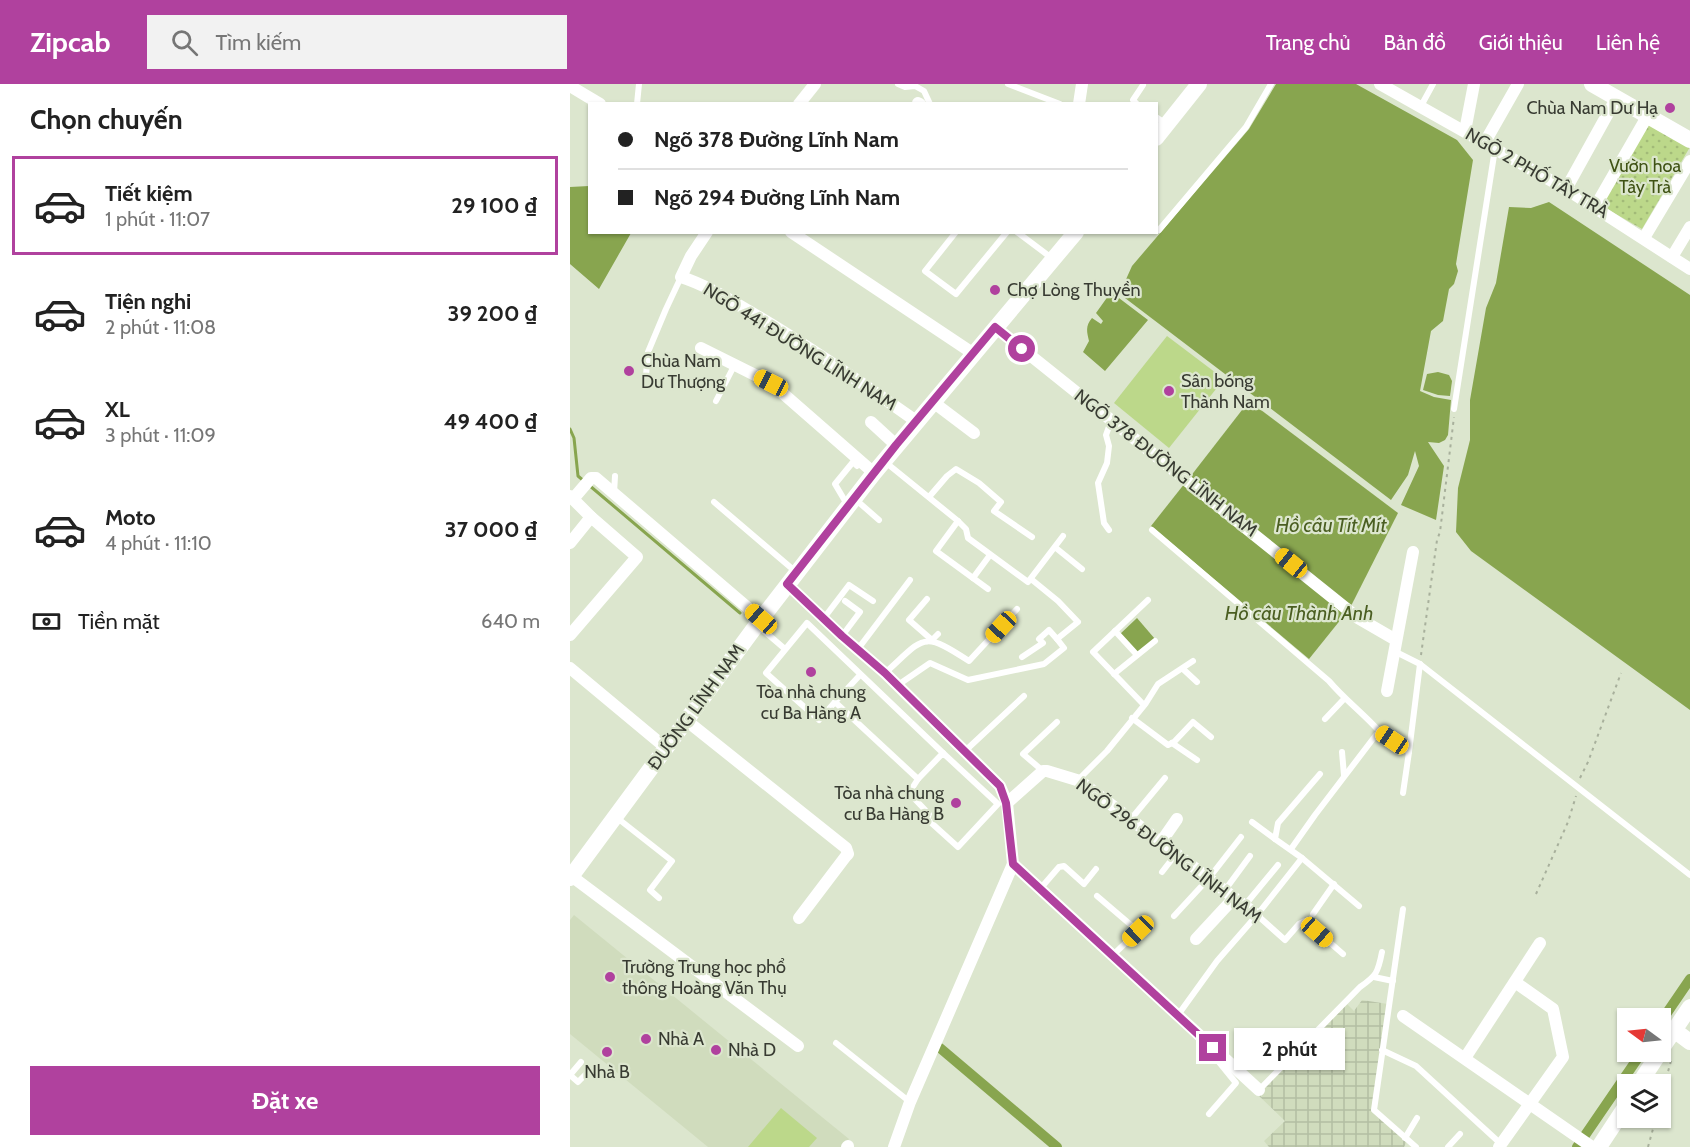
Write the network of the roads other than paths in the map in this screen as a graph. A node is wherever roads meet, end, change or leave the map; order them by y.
1 (639, 84) edge
2 (816, 84) edge
3 (898, 84) edge
4 (1008, 84) edge
5 (1082, 84) edge
6 (1199, 84) edge
7 (1271, 84) edge
8 (1380, 84) edge
9 (1433, 84) edge
10 (1474, 84) edge
11 (1518, 84) edge
12 (1592, 84) edge
13 (1143, 85) edge
14 (570, 86) edge
15 (1617, 97) junction
16 (597, 102) edge
17 (637, 102) edge
18 (801, 102) edge
19 (922, 102) edge
20 (1055, 102) edge
21 (1079, 102) edge
22 (1135, 102) edge
23 (1421, 106) junction
24 (1648, 115) junction
25 (1160, 126) edge
26 (1465, 131) junction
27 (1690, 140) edge
28 (1490, 145) junction
29 (1690, 161) edge
30 (1566, 189) junction
31 (1595, 207) junction
32 (1690, 226) edge
33 (1159, 230) dead end
34 (703, 234) edge
35 (794, 234) edge
36 (954, 234) edge
37 (1005, 234) edge
38 (1020, 234) edge
39 (1074, 234) edge
40 (1644, 238) junction
41 (1672, 257) junction
42 (1053, 259) junction
43 (1690, 268) edge
44 (681, 277) junction
45 (995, 327) junction
46 (701, 348) dead end
47 (974, 354) junction
48 (735, 364) junction
49 (646, 375) dead end
50 (716, 401) dead end
51 (933, 402) junction
52 (1454, 409) road end
53 (1111, 420) junction
54 (916, 421) junction
55 (871, 422) dead end
56 (974, 433) dead end
57 (896, 445) junction
58 (876, 470) junction
59 (615, 476) dead end
60 (614, 494) junction
61 (575, 495) edge
62 (929, 497) junction
63 (714, 502) dead end
64 (851, 502) junction
65 (591, 517) junction
66 (879, 520) dead end
67 (958, 521) junction
68 (1109, 530) dead end
69 (1152, 530) dead end
70 (1063, 536) dead end
71 (1032, 537) dead end
72 (570, 543) edge
73 (1056, 548) junction
74 (1413, 552) dead end
75 (990, 555) junction
76 (1082, 569) dead end
77 (792, 578) junction
78 (973, 578) junction
79 (1031, 579) junction
80 (910, 580) dead end
81 (988, 589) dead end
82 (927, 599) dead end
83 (1148, 600) dead end
84 (845, 601) dead end
85 (873, 601) dead end
86 (1017, 609) dead end
87 (824, 619) junction
88 (759, 622) junction
89 (1115, 632) junction
90 (938, 634) dead end
91 (570, 635) edge
92 (842, 636) junction
93 (1057, 639) junction
94 (932, 640) junction
95 (1155, 641) dead end
96 (1395, 645) junction
97 (785, 649) junction
98 (858, 649) junction
99 (1137, 655) junction
100 (1022, 657) dead end
101 (1193, 661) dead end
102 (1420, 664) junction
103 (570, 668) edge
104 (1183, 669) junction
105 (885, 673) junction
106 (1114, 674) junction
107 (860, 675) junction
108 (1197, 682) dead end
109 (898, 686) junction
110 (1387, 691) dead end
111 (1024, 696) dead end
112 (1344, 699) junction
113 (835, 702) junction
114 (1144, 705) junction
115 (1132, 718) junction
116 (1325, 719) dead end
117 (687, 721) junction
118 (1057, 722) dead end
119 (1379, 731) junction
120 (1211, 737) dead end
121 (1172, 743) junction
122 (666, 748) junction
123 (965, 752) junction
124 (1342, 752) dead end
125 (1409, 752) junction
126 (943, 753) junction
127 (1197, 760) dead end
128 (1043, 771) junction
129 (1320, 774) dead end
130 (1344, 776) junction
131 (1165, 778) dead end
132 (918, 779) junction
133 (1077, 780) junction
134 (1403, 793) dead end
135 (1006, 803) junction
136 (616, 817) junction
137 (1131, 819) junction
138 (1177, 819) dead end
139 (1252, 822) dead end
140 (1241, 837) dead end
141 (1275, 839) junction
142 (1161, 842) junction
143 (1291, 849) junction
144 (1176, 854) junction
145 (1250, 856) dead end
146 (1302, 858) junction
147 (1013, 864) junction
148 (1277, 864) dead end
149 (1096, 869) dead end
150 (1162, 872) dead end
151 (1690, 875) edge
152 (570, 876) edge
153 (1209, 878) junction
154 (1334, 884) junction
155 (1040, 889) junction
156 (1230, 894) junction
157 (1097, 896) dead end
158 (659, 898) dead end
159 (1248, 902) junction
160 (1359, 906) dead end
161 (1403, 909) dead end
162 (1312, 914) dead end
163 (1257, 915) junction
164 (1174, 916) dead end
165 (799, 918) dead end
166 (1196, 939) dead end
167 (1540, 943) dead end
168 (1382, 952) dead end
169 (1343, 954) dead end
170 (1113, 955) junction
171 (1374, 977) junction
172 (1393, 981) junction
173 (1515, 982) junction
174 (1178, 1015) junction
175 (1403, 1016) dead end
176 (1685, 1023) edge
177 (1198, 1034) junction
178 (1671, 1039) edge
179 (836, 1043) dead end
180 (798, 1046) dead end
181 (1382, 1050) junction
182 (1465, 1058) junction
183 (581, 1062) dead end
184 (590, 1070) dead end
185 (570, 1075) edge
186 (1259, 1090) joint
187 (910, 1102) junction
188 (1530, 1104) junction
189 (1209, 1114) dead end
190 (1617, 1116) edge
191 (1417, 1118) dead end
192 (1460, 1134) dead end
193 (1405, 1138) junction
194 (1500, 1146) edge
195 (1593, 1146) edge
196 (894, 1147) edge
197 (1416, 1147) edge
198 (1448, 1147) edge

1 - 17 lane
2 - 18 street
3 - 19 lane
4 - 20 lane
5 - 21 street
6 - 25 main road
7 - 33 lane
8 - 23 street, NGÕ 2 PHỐ TÂY TRÀ
9 - 23 lane
10 - 26 street
11 - 28 street
12 - 15 main road
13 - 22 lane
14 - 16 street
15 - 24 main road
15 - 30 street
23 - 26 street, NGÕ 2 PHỐ TÂY TRÀ
24 - 27 main road
24 - 31 street
26 - 28 street, NGÕ 2 PHỐ TÂY TRÀ
28 - 30 street, NGÕ 2 PHỐ TÂY TRÀ
28 - 52 lane
29 - 40 street
30 - 31 street, NGÕ 2 PHỐ TÂY TRÀ
31 - 40 street, NGÕ 2 PHỐ TÂY TRÀ
32 - 41 street
34 - 44 street
35 - 47 street
36 - 37 lane
38 - 42 lane
39 - 42 main road, ĐƯỜNG LĨNH NAM
40 - 41 street, NGÕ 2 PHỐ TÂY TRÀ
41 - 43 street, NGÕ 2 PHỐ TÂY TRÀ
42 - 45 main road, ĐƯỜNG LĨNH NAM
44 - 49 lane
44 - 54 street, NGÕ 441 ĐƯỜNG LĨNH NAM
45 - 47 main road, ĐƯỜNG LĨNH NAM
45 - 53 street, NGÕ 378 ĐƯỜNG LĨNH NAM
46 - 48 street
47 - 51 main road, ĐƯỜNG LĨNH NAM
48 - 50 lane
48 - 58 street
51 - 54 main road, ĐƯỜNG LĨNH NAM
51 - 56 street
53 - 68 lane
53 - 96 street, NGÕ 378 ĐƯỜNG LĨNH NAM
54 - 57 main road, ĐƯỜNG LĨNH NAM
55 - 57 street
57 - 58 main road, ĐƯỜNG LĨNH NAM
58 - 62 lane
58 - 64 main road, ĐƯỜNG LĨNH NAM
58 - 64 lane
59 - 60 lane
60 - 61 street
60 - 88 street
61 - 65 street
62 - 67 lane
62 - 71 lane
63 - 77 lane
64 - 66 lane
64 - 77 main road, ĐƯỜNG LĨNH NAM
65 - 72 street
65 - 91 street
67 - 75 lane
67 - 78 lane
69 - 112 lane
70 - 73 lane
73 - 76 lane
73 - 79 lane
74 - 96 street
75 - 78 lane
75 - 79 lane
77 - 87 street
77 - 88 main road, ĐƯỜNG LĨNH NAM
78 - 81 lane
79 - 93 lane
80 - 98 lane
82 - 94 lane
83 - 89 lane
84 - 92 lane
85 - 87 lane
86 - 94 lane
87 - 92 street
88 - 97 lane
88 - 117 main road, ĐƯỜNG LĨNH NAM
89 - 99 lane
89 - 106 lane
90 - 94 lane
92 - 98 street
93 - 100 lane
93 - 109 lane
94 - 105 lane
95 - 99 lane
96 - 102 lane, NGÕ 378 ĐƯỜNG LĨNH NAM
96 - 110 street
97 - 107 lane
97 - 113 lane
98 - 105 street
99 - 106 lane
101 - 104 lane
102 - 125 lane
102 - 151 lane, NGÕ 378 ĐƯỜNG LĨNH NAM
103 - 122 street
104 - 108 lane
104 - 114 lane
105 - 109 street
106 - 114 lane
107 - 113 lane
107 - 126 lane
109 - 123 street
111 - 123 lane
112 - 116 lane
112 - 119 lane
113 - 132 lane
114 - 115 lane
115 - 121 lane
115 - 133 lane
117 - 122 main road, ĐƯỜNG LĨNH NAM
117 - 165 street
118 - 128 lane
119 - 125 lane
119 - 130 lane
120 - 121 lane
121 - 127 lane
122 - 136 main road, ĐƯỜNG LĨNH NAM
123 - 135 street
124 - 130 lane
125 - 134 lane
126 - 132 lane
126 - 132 lane
128 - 133 street, NGÕ 296 ĐƯỜNG LĨNH NAM
128 - 135 street
129 - 141 lane
130 - 143 lane
131 - 137 lane
133 - 137 street, NGÕ 296 ĐƯỜNG LĨNH NAM
135 - 147 street
136 - 152 main road, ĐƯỜNG LĨNH NAM
136 - 158 lane
137 - 142 street, NGÕ 296 ĐƯỜNG LĨNH NAM
138 - 142 street
139 - 141 lane
140 - 153 lane
141 - 143 lane
142 - 144 street, NGÕ 296 ĐƯỜNG LĨNH NAM
143 - 146 lane
144 - 150 lane
144 - 153 street, NGÕ 296 ĐƯỜNG LĨNH NAM
145 - 156 lane
146 - 154 lane
146 - 163 lane
147 - 155 street
147 - 187 street
148 - 159 lane
149 - 155 lane
152 - 180 street
153 - 156 street, NGÕ 296 ĐƯỜNG LĨNH NAM
153 - 164 lane
154 - 160 lane
154 - 162 lane
155 - 170 street
156 - 159 street, NGÕ 296 ĐƯỜNG LĨNH NAM
156 - 166 street
157 - 170 lane
159 - 163 street, NGÕ 296 ĐƯỜNG LĨNH NAM
161 - 172 lane
163 - 169 lane, NGÕ 296 ĐƯỜNG LĨNH NAM
163 - 174 lane
167 - 173 street
168 - 171 lane
170 - 174 street
171 - 172 lane
171 - 186 lane
172 - 181 lane
173 - 182 street
173 - 188 street
174 - 177 street
175 - 182 street
176 - 178 main road
177 - 186 street
177 - 189 lane
179 - 187 lane
181 - 193 lane
181 - 194 lane
182 - 188 street
183 - 185 lane
184 - 185 lane
187 - 196 street
188 - 194 street
188 - 195 street
190 - 195 main road
191 - 193 lane
192 - 198 lane
193 - 197 lane

